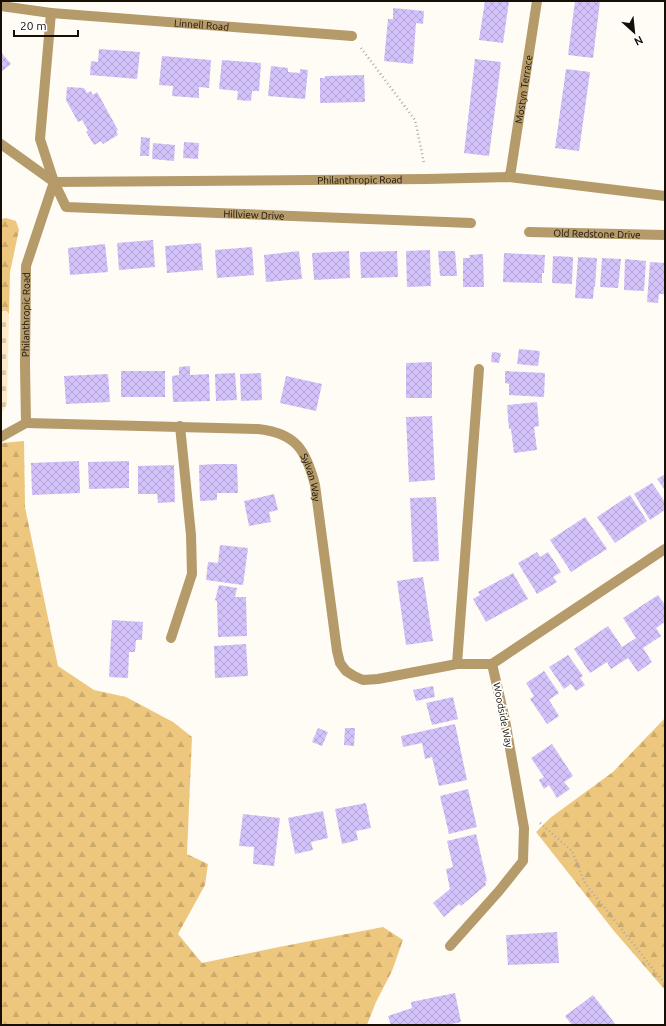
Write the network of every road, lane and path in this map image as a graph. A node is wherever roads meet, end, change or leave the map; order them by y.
1 (537, 1) edge
2 (1, 6) edge
3 (50, 14) junction
4 (352, 36) joint
5 (1, 144) edge
6 (509, 177) junction
7 (427, 179) junction
8 (54, 182) junction
9 (665, 196) edge
10 (471, 223) dead end
11 (529, 232) dead end
12 (665, 234) edge
13 (479, 369) dead end
14 (26, 422) junction
15 (180, 426) junction
16 (1, 437) edge
17 (665, 549) edge
18 (171, 638) dead end
19 (457, 664) junction
20 (492, 664) junction
21 (546, 829) dead end
22 (450, 946) dead end
23 (665, 984) edge

1 - 6 street, Mostyn Terrace
2 - 3 street, Linnell Road
3 - 4 street, Linnell Road
3 - 8 street
4 - 7 path
5 - 8 street
6 - 7 street, Philanthropic Road
6 - 9 street, Philanthropic Road
7 - 8 street, Philanthropic Road
8 - 10 street, Hillview Drive
8 - 14 street, Philanthropic Road
11 - 12 street, Old Redstone Drive
13 - 19 street
14 - 15 street, Sylvan Way
14 - 16 street
15 - 18 street
15 - 19 street, Sylvan Way
17 - 20 street
19 - 20 street, Sylvan Way
20 - 22 street, Woodside Way
21 - 23 path

